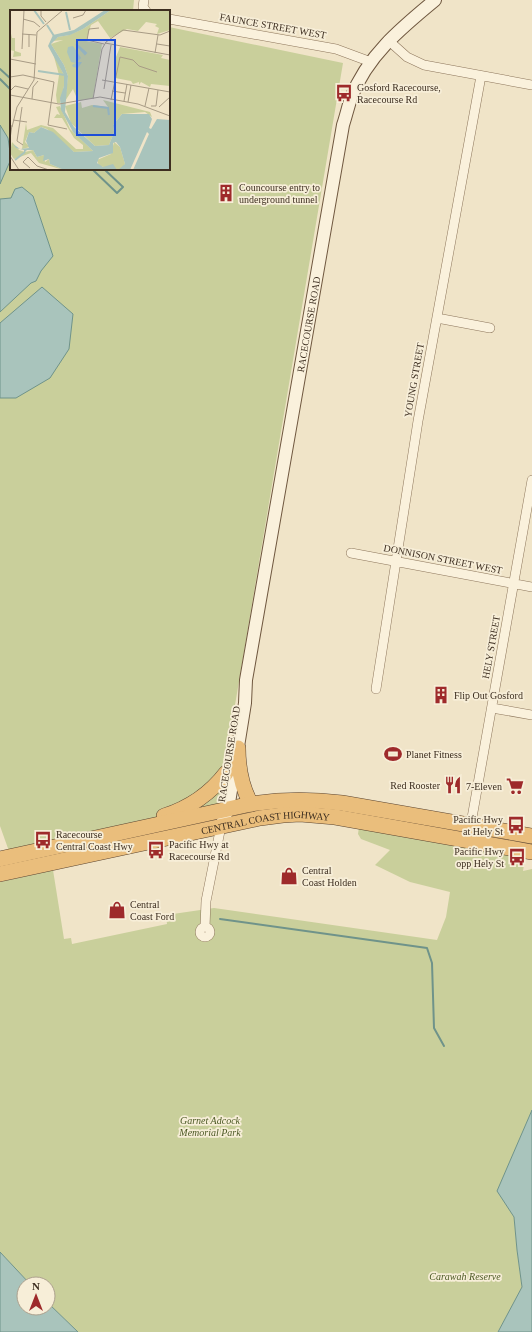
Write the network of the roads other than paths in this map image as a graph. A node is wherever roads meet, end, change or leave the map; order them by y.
1 (144, 0) edge
2 (435, 0) edge
3 (145, 10) edge
4 (170, 19) edge
5 (388, 40) junction
6 (371, 62) junction
7 (481, 76) junction
8 (532, 85) edge
9 (436, 318) junction
10 (490, 328) dead end
11 (532, 480) edge
12 (350, 553) dead end
13 (395, 561) junction
14 (514, 583) junction
15 (532, 586) edge
16 (246, 680) junction
17 (376, 689) dead end
18 (492, 708) junction
19 (532, 715) edge
20 (238, 748) junction
21 (226, 773) junction
22 (251, 804) junction
23 (223, 815) junction
24 (471, 826) junction
25 (532, 836) edge
26 (90, 839) junction
27 (468, 841) junction
28 (532, 852) edge
29 (0, 859) edge
30 (0, 874) edge
31 (206, 927) dead end

1 - 3 street
2 - 5 main road, RACECOURSE ROAD
4 - 6 street, FAUNCE STREET WEST
5 - 6 main road, RACECOURSE ROAD
5 - 7 street
6 - 16 main road, RACECOURSE ROAD
7 - 8 street
7 - 9 street, YOUNG STREET
9 - 10 street
9 - 13 street, YOUNG STREET
11 - 14 street, HELY STREET
12 - 13 street, DONNISON STREET WEST
13 - 14 street, DONNISON STREET WEST
13 - 17 street, YOUNG STREET
14 - 15 street, DONNISON STREET WEST
14 - 18 street, HELY STREET
16 - 20 main road, RACECOURSE ROAD
16 - 21 main road, RACECOURSE ROAD
18 - 19 street
18 - 24 street, HELY STREET
20 - 22 highway
20 - 23 main road, RACECOURSE ROAD
21 - 23 main road, RACECOURSE ROAD
21 - 26 highway
22 - 23 highway, CENTRAL COAST HIGHWAY
22 - 24 highway, CENTRAL COAST HIGHWAY
23 - 26 highway, CENTRAL COAST HIGHWAY
23 - 27 highway, CENTRAL COAST HIGHWAY
23 - 30 highway, CENTRAL COAST HIGHWAY
23 - 31 street
24 - 25 highway, CENTRAL COAST HIGHWAY
24 - 27 street, HELY STREET
26 - 29 highway, CENTRAL COAST HIGHWAY
27 - 28 highway, CENTRAL COAST HIGHWAY

